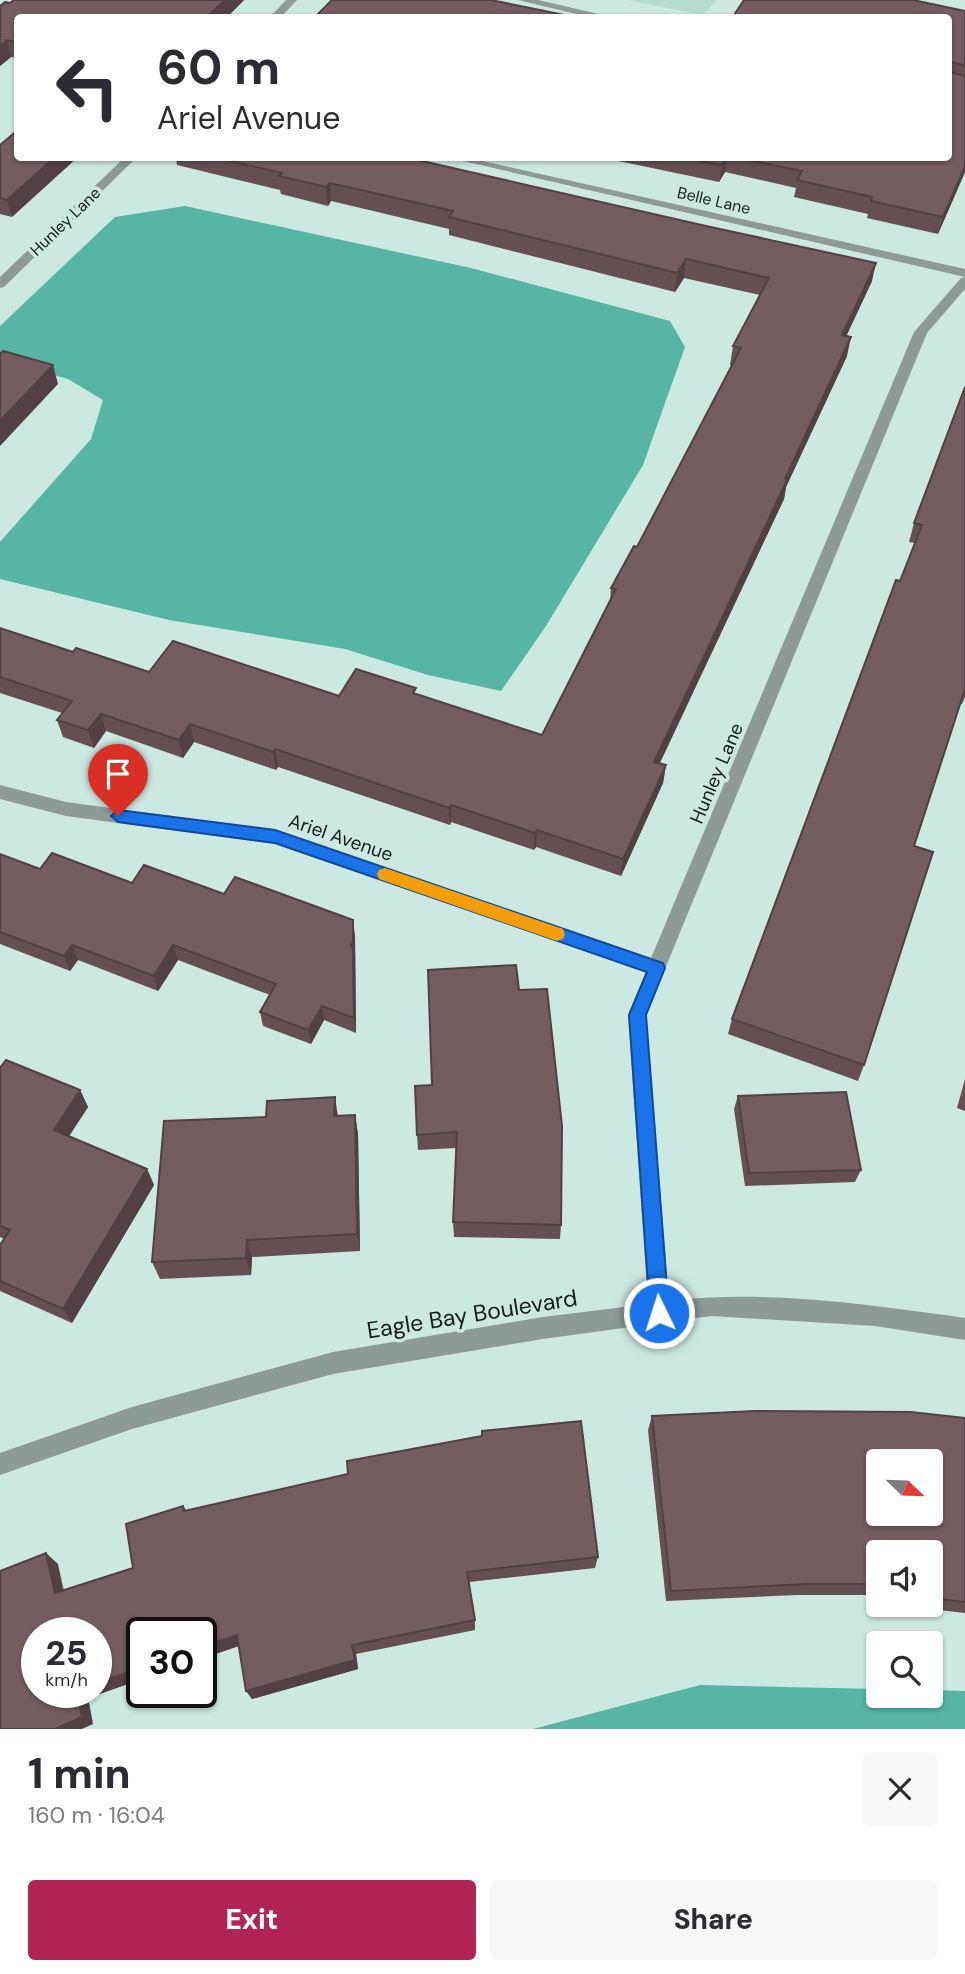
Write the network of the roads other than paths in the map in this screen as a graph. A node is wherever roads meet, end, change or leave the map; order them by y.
1 (292, 0) edge
2 (523, 0) edge
3 (278, 14) edge
4 (591, 14) edge
5 (127, 161) edge
6 (469, 161) edge
7 (965, 273) edge
8 (3, 277) edge
9 (965, 281) edge
10 (0, 792) edge
11 (657, 968) junction
12 (659, 1313) junction
13 (965, 1329) edge
14 (0, 1464) edge

1 - 3 street
2 - 4 street
5 - 8 street, Hunley Lane
6 - 7 street, Belle Lane
9 - 11 street, Hunley Lane
10 - 11 street, Ariel Avenue
11 - 12 street, Hunley Lane
12 - 13 street, Eagle Bay Boulevard
12 - 14 street, Eagle Bay Boulevard

